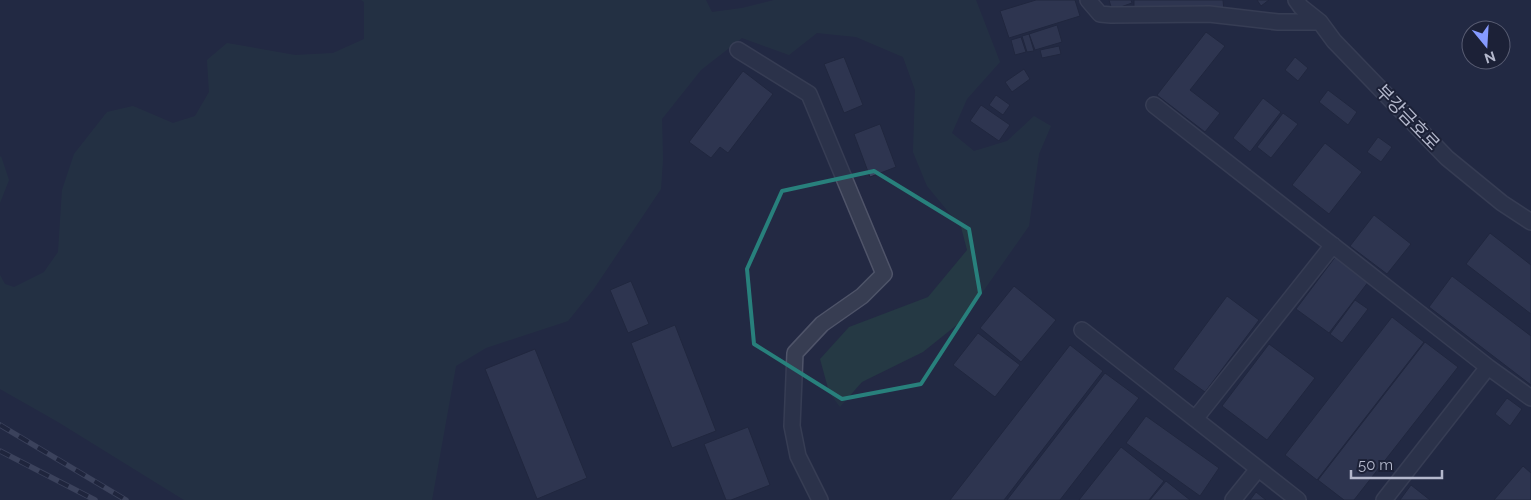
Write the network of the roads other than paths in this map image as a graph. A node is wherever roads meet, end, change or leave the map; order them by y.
1 (1088, 0) edge
2 (1302, 2) edge
3 (1320, 22) junction
4 (738, 50) dead end
5 (1154, 105) dead end
6 (1531, 222) edge
7 (1333, 246) junction
8 (1082, 330) dead end
9 (1488, 367) junction
10 (1531, 398) edge
11 (1195, 419) junction
12 (1258, 469) junction
13 (820, 500) edge
14 (1233, 500) edge
15 (1298, 500) edge
16 (1384, 500) edge

1 - 3 street
2 - 3 street, 부강금호로
3 - 6 street, 부강금호로
4 - 13 street
5 - 7 street
7 - 9 street
7 - 11 street
8 - 11 street
9 - 10 street
9 - 16 street
11 - 12 street
12 - 14 street
12 - 15 street

